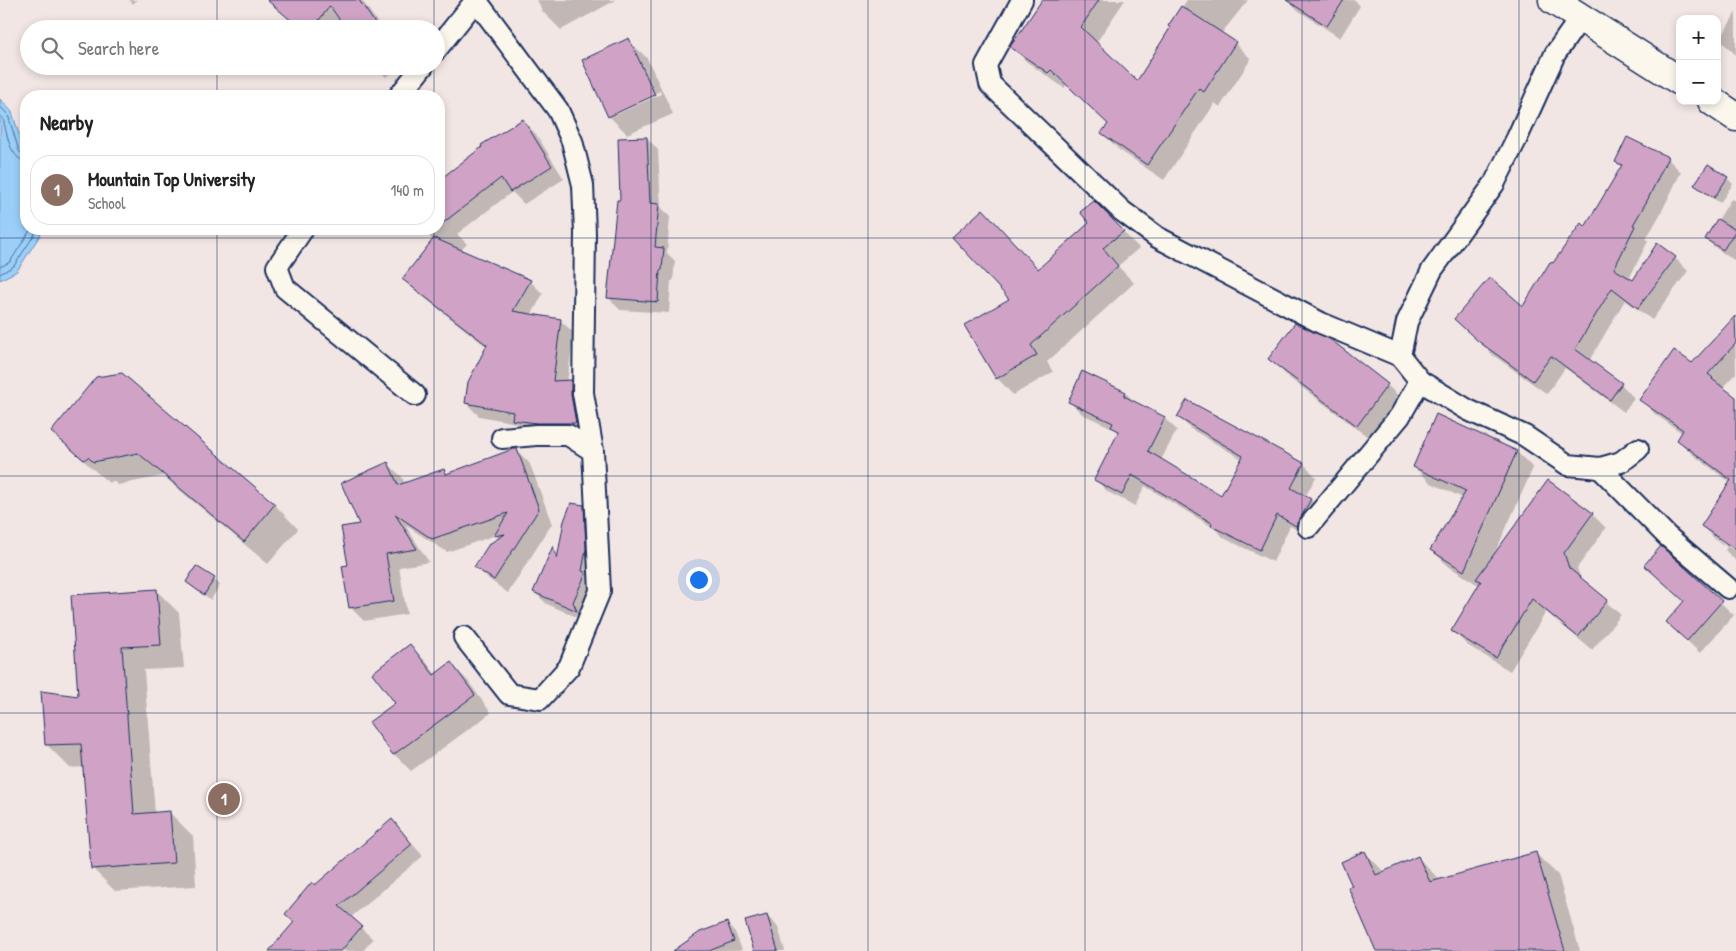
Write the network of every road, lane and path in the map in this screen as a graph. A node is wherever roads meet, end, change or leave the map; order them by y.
1 (476, 0) edge
2 (1022, 0) edge
3 (1553, 0) edge
4 (1581, 17) junction
5 (445, 39) edge
6 (416, 75) edge
7 (1676, 77) edge
8 (404, 90) edge
9 (1718, 105) edge
10 (1736, 117) edge
11 (299, 235) edge
12 (1400, 356) junction
13 (1420, 381) junction
14 (415, 395) dead end
15 (502, 438) dead end
16 (1638, 449) dead end
17 (593, 451) junction
18 (1600, 468) junction
19 (1308, 527) dead end
20 (1728, 588) dead end
21 (464, 637) dead end

1 - 5 street
1 - 17 street
2 - 12 street
3 - 4 street
4 - 7 street
4 - 12 street
6 - 8 street
9 - 10 street
11 - 14 street
12 - 13 street
13 - 18 street
13 - 19 street
15 - 17 street
16 - 18 street
17 - 21 street
18 - 20 street

